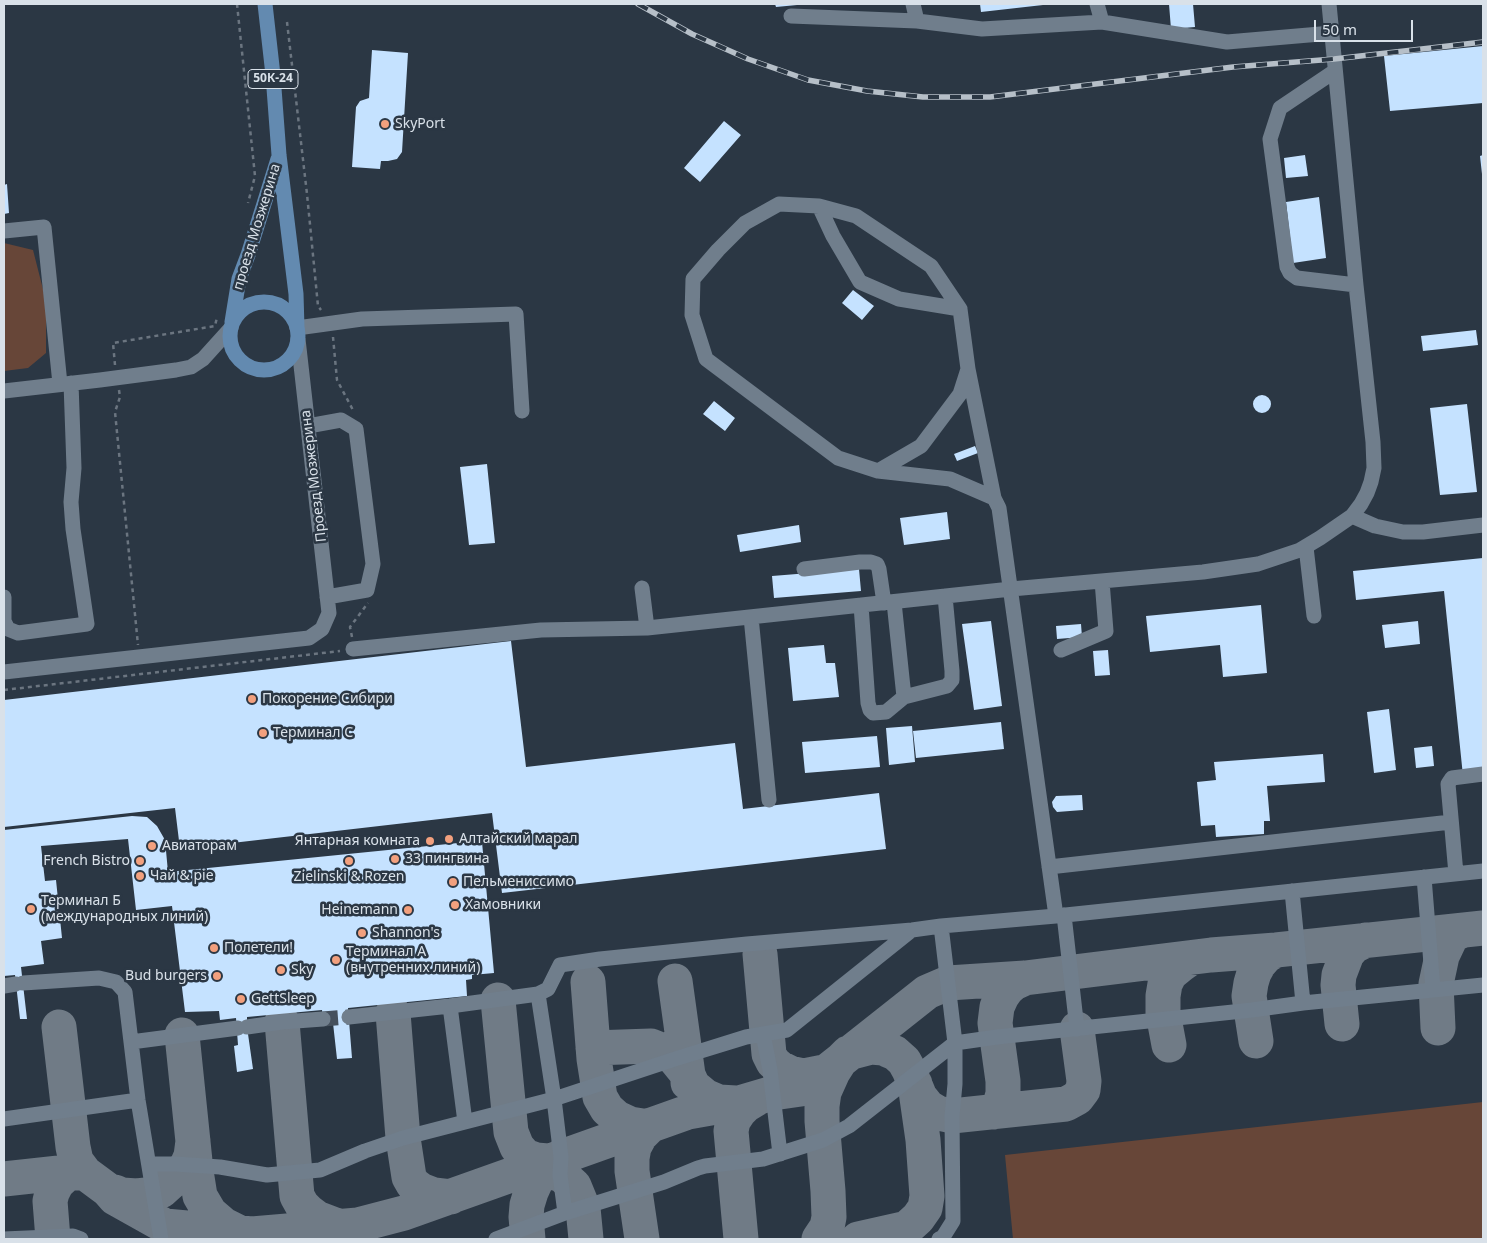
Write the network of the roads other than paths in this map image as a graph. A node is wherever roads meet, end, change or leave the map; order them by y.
1 (265, 4) edge
2 (913, 4) edge
3 (1097, 4) edge
4 (1329, 4) edge
5 (790, 16) dead end
6 (917, 21) junction
7 (1102, 22) junction
8 (1332, 33) junction
9 (1335, 71) junction
10 (279, 155) junction
11 (819, 206) junction
12 (4, 231) edge
13 (1356, 285) junction
14 (960, 309) junction
15 (232, 328) junction
16 (298, 334) junction
17 (968, 369) junction
18 (66, 384) junction
19 (4, 391) edge
20 (522, 412) dead end
21 (308, 426) junction
22 (878, 470) junction
23 (994, 498) junction
24 (1352, 516) junction
25 (1483, 525) edge
26 (1306, 546) junction
27 (804, 569) dead end
28 (1102, 581) junction
29 (642, 588) dead end
30 (1011, 589) junction
31 (944, 596) junction
32 (4, 597) edge
33 (327, 597) junction
34 (889, 602) junction
35 (861, 605) junction
36 (1314, 616) dead end
37 (751, 617) junction
38 (646, 628) junction
39 (353, 649) road end
40 (1061, 650) dead end
41 (4, 672) edge
42 (904, 697) junction
43 (1483, 774) edge
44 (769, 800) dead end
45 (1451, 822) junction
46 (1049, 867) junction
47 (1483, 871) edge
48 (1456, 874) junction
49 (1424, 877) junction
50 (1292, 891) junction
51 (1060, 916) junction
52 (941, 926) junction
53 (912, 930) junction
54 (14, 985) edge
55 (1483, 985) edge
56 (1433, 990) junction
57 (538, 994) junction
58 (1303, 1003) junction
59 (450, 1006) junction
60 (349, 1017) tunnel mouth
61 (324, 1019) tunnel mouth
62 (1077, 1029) junction
63 (763, 1034) junction
64 (131, 1042) junction
65 (955, 1043) junction
66 (554, 1099) junction
67 (138, 1100) junction
68 (4, 1120) edge
69 (465, 1122) junction
70 (780, 1154) junction
71 (149, 1164) junction
72 (565, 1213) junction
73 (4, 1239) edge
74 (81, 1239) edge
75 (161, 1239) edge
76 (496, 1239) edge
77 (939, 1239) edge

1 - 10 main road, проезд Мозжерина / 50К-24
2 - 6 street
3 - 7 street
4 - 8 street
5 - 6 street
6 - 7 street
7 - 8 street
8 - 9 street
9 - 13 street
9 - 13 street
10 - 15 main road, проезд Мозжерина
10 - 16 main road, проезд Мозжерина
11 - 14 street
11 - 14 street
11 - 22 street
12 - 18 street
13 - 24 street
14 - 17 street
15 - 16 main road, Проезд Мозжерина
15 - 16 main road
15 - 18 street
16 - 20 street
16 - 21 street, Проезд Мозжерина
17 - 22 street
17 - 23 street
18 - 19 street
18 - 32 street
21 - 33 street, Проезд Мозжерина
21 - 33 street
22 - 23 street
23 - 30 street
24 - 25 street
24 - 26 street
26 - 28 street
26 - 36 street
27 - 34 street
28 - 30 street
28 - 40 street
29 - 38 street
30 - 31 street
30 - 46 street
31 - 34 street
31 - 42 street
33 - 41 street, Проезд Мозжерина
34 - 35 street
34 - 42 street
35 - 37 street
35 - 42 street
37 - 38 street
37 - 44 street
38 - 39 street
43 - 45 street
45 - 46 street
45 - 48 street
46 - 51 street
47 - 48 street
48 - 49 street
49 - 50 street
49 - 56 street
50 - 51 street
50 - 58 street
51 - 52 street
51 - 62 street
52 - 53 street
52 - 65 street
53 - 57 street
53 - 63 street
54 - 64 street
55 - 56 street
56 - 58 street
57 - 59 street
57 - 66 street
58 - 62 street
59 - 60 street
59 - 69 street
61 - 64 street
62 - 65 street
63 - 66 street
63 - 70 street
64 - 67 street
65 - 70 street
65 - 77 street
66 - 69 street
66 - 72 street
67 - 68 street
67 - 71 street
69 - 71 street
70 - 72 street
71 - 75 street
72 - 76 street
73 - 74 street

